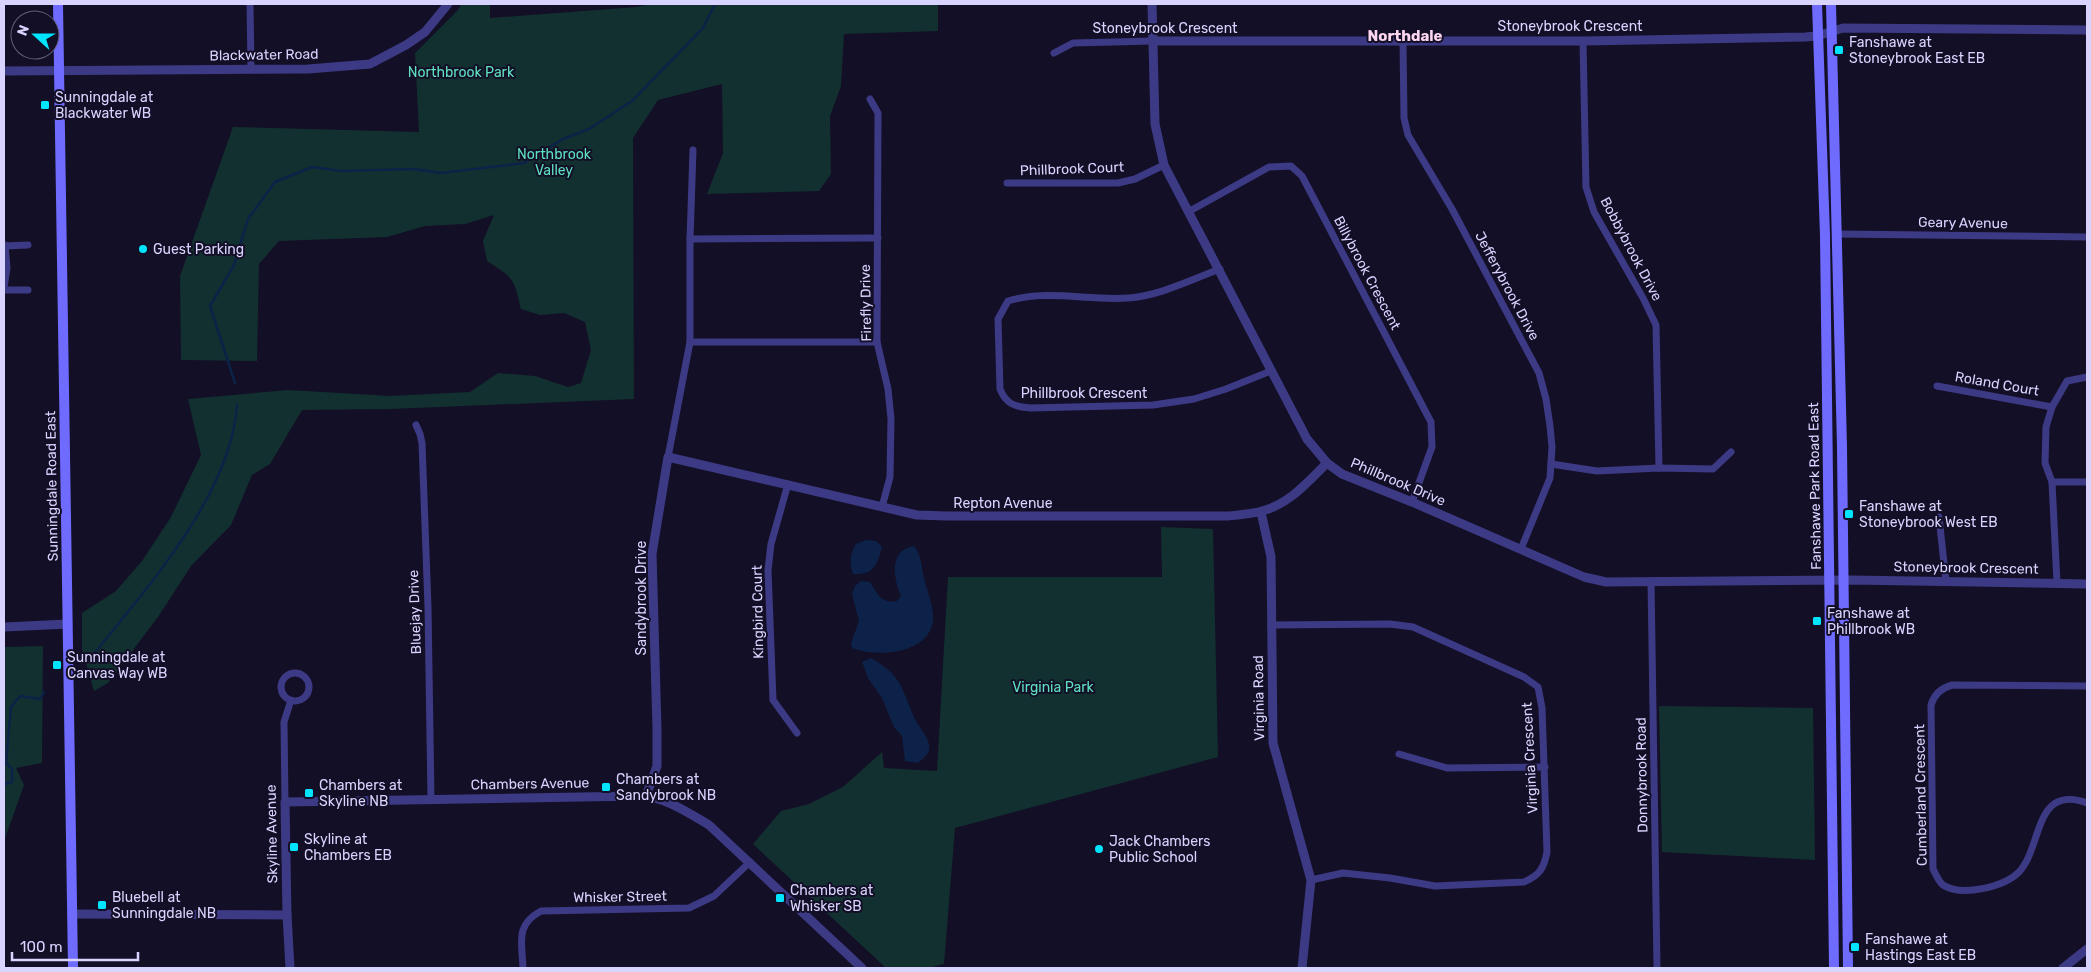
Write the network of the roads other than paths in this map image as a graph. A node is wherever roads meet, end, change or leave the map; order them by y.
1 (58, 4) edge
2 (250, 4) edge
3 (448, 4) edge
4 (1152, 4) edge
5 (1817, 4) edge
6 (1831, 4) edge
7 (2087, 30) edge
8 (1832, 31) junction
9 (1817, 36) junction
10 (1403, 41) junction
11 (1583, 41) junction
12 (1153, 42) junction
13 (1054, 53) dead end
14 (251, 69) junction
15 (59, 70) junction
16 (4, 71) edge
17 (870, 99) dead end
18 (693, 150) dead end
19 (1164, 165) junction
20 (1007, 183) dead end
21 (1188, 212) junction
22 (1838, 234) junction
23 (2087, 237) edge
24 (878, 238) junction
25 (690, 239) junction
26 (28, 245) dead end
27 (4, 246) edge
28 (1220, 269) junction
29 (4, 288) edge
30 (28, 290) dead end
31 (690, 342) junction
32 (877, 342) junction
33 (1270, 372) junction
34 (2087, 378) edge
35 (1937, 386) dead end
36 (2052, 407) junction
37 (416, 425) dead end
38 (1731, 452) dead end
39 (668, 456) junction
40 (1327, 463) junction
41 (1551, 464) junction
42 (1659, 468) junction
43 (2052, 482) junction
44 (2087, 482) edge
45 (788, 484) junction
46 (1412, 502) junction
47 (882, 506) junction
48 (1261, 512) junction
49 (1940, 517) dead end
50 (1521, 549) junction
51 (1830, 580) junction
52 (1844, 580) junction
53 (1651, 582) junction
54 (1946, 582) junction
55 (2057, 583) junction
56 (2087, 584) edge
57 (68, 624) junction
58 (1271, 625) junction
59 (4, 627) edge
60 (2087, 686) edge
61 (291, 700) junction
62 (797, 733) dead end
63 (1399, 754) dead end
64 (1545, 768) junction
65 (646, 796) junction
66 (431, 799) junction
67 (285, 802) junction
68 (2087, 803) edge
69 (750, 862) junction
70 (1311, 880) junction
71 (72, 914) junction
72 (287, 915) junction
73 (2087, 949) edge
74 (74, 968) edge
75 (290, 968) edge
76 (523, 968) edge
77 (862, 968) edge
78 (1302, 968) edge
79 (1657, 968) edge
80 (1834, 968) edge
81 (1848, 968) edge
82 (2063, 968) edge

1 - 15 main road, Sunningdale Road East
2 - 14 street
3 - 14 street, Blackwater Road
4 - 12 street, Phillbrook Drive
5 - 9 main road, Fanshawe Park Road East
6 - 8 main road, Fanshawe Park Road East
7 - 8 street, Stoneybrook Crescent
8 - 9 street, Stoneybrook Crescent
8 - 22 main road, Fanshawe Park Road East
9 - 11 street, Stoneybrook Crescent
9 - 51 main road, Fanshawe Park Road East
10 - 11 street, Stoneybrook Crescent
10 - 12 street, Stoneybrook Crescent
10 - 41 street, Jefferybrook Drive
11 - 42 street, Bobbybrook Drive
12 - 13 street, Stoneybrook Crescent
12 - 19 street, Phillbrook Drive
14 - 15 street, Blackwater Road
15 - 16 street, Blackwater Road
15 - 57 main road, Sunningdale Road East
17 - 24 street, Firefly Drive
18 - 25 street, Sandybrook Drive
19 - 20 street, Phillbrook Court
19 - 21 street, Phillbrook Drive
21 - 28 street, Phillbrook Drive
21 - 46 street, Billybrook Crescent
22 - 23 street, Geary Avenue
22 - 52 main road, Fanshawe Park Road East
24 - 25 street
24 - 32 street, Firefly Drive
25 - 31 street, Sandybrook Drive
26 - 27 street
27 - 29 street
28 - 33 street, Phillbrook Drive
28 - 33 street, Phillbrook Crescent
29 - 30 street
31 - 32 street
31 - 39 street, Sandybrook Drive
32 - 47 street, Firefly Drive
33 - 40 street, Phillbrook Drive
34 - 36 street
35 - 36 street, Roland Court
36 - 43 street
37 - 66 street, Bluejay Drive
38 - 42 street
39 - 45 street, Repton Avenue
39 - 65 street, Sandybrook Drive
40 - 46 street, Phillbrook Drive
40 - 48 street, Repton Avenue
41 - 42 street
41 - 50 street, Jefferybrook Drive
43 - 44 street
43 - 55 street
45 - 47 street, Repton Avenue
45 - 62 street, Kingbird Court
46 - 50 street, Phillbrook Drive
47 - 48 street, Repton Avenue
48 - 58 street, Virginia Road
49 - 54 street
50 - 53 street, Phillbrook Drive
51 - 52 street, Stoneybrook Crescent
51 - 53 street, Phillbrook Drive
51 - 80 main road, Fanshawe Park Road East
52 - 54 street, Stoneybrook Crescent
52 - 81 main road, Fanshawe Park Road East
53 - 79 street, Donnybrook Road
54 - 55 street, Stoneybrook Crescent
55 - 56 street, Stoneybrook Crescent
57 - 59 street
57 - 71 main road, Sunningdale Road East
58 - 64 street, Virginia Crescent
58 - 70 street, Virginia Road
60 - 68 street, Cumberland Crescent
61 - 61 street
61 - 67 street, Skyline Avenue
63 - 64 street
64 - 70 street, Virginia Crescent
65 - 66 street, Chambers Avenue
65 - 69 street, Chambers Avenue
66 - 67 street, Chambers Avenue
67 - 72 street, Skyline Avenue
69 - 76 street, Whisker Street
69 - 77 street, Chambers Avenue
70 - 78 street, Virginia Road
71 - 72 street
71 - 74 main road, Sunningdale Road East
72 - 75 street, Skyline Avenue
73 - 82 street

